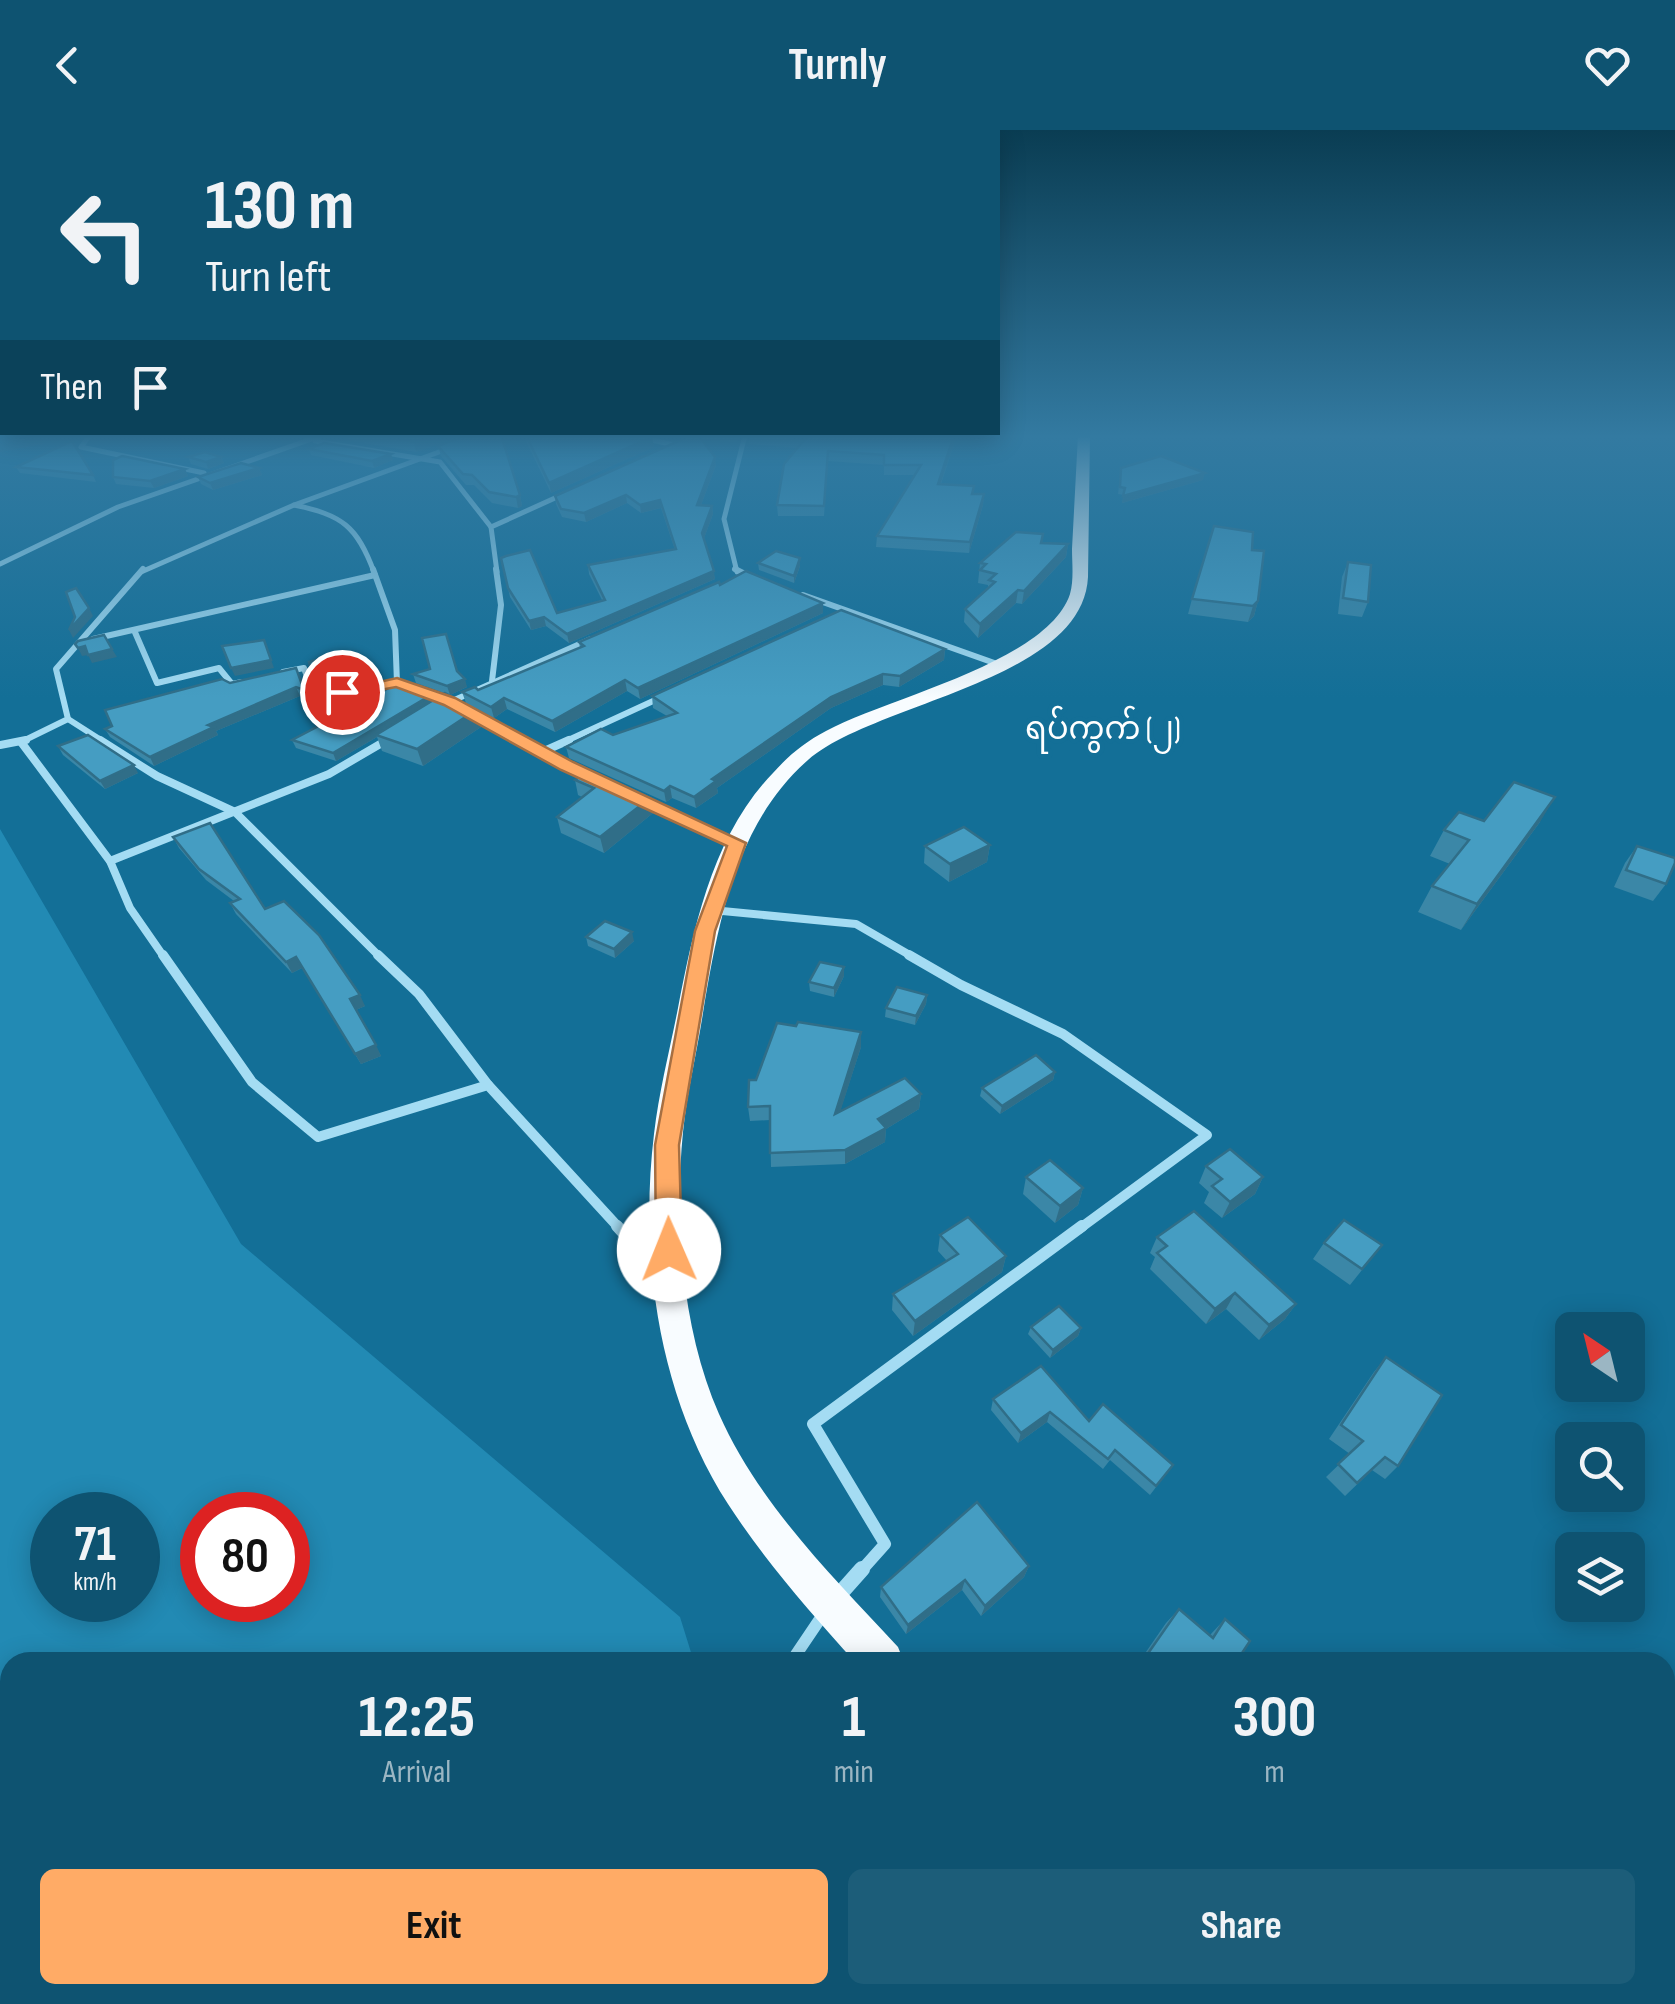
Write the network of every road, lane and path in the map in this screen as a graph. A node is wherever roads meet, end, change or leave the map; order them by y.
1 (83, 522) edge
2 (258, 522) edge
3 (341, 522) edge
4 (488, 522) edge
5 (501, 522) edge
6 (725, 522) edge
7 (1081, 522) edge
8 (491, 527) junction
9 (0, 564) edge
10 (375, 574) junction
11 (744, 574) junction
12 (760, 580) edge
13 (727, 581) edge
14 (794, 592) edge
15 (845, 610) junction
16 (828, 619) edge
17 (134, 630) junction
18 (593, 638) edge
19 (77, 643) junction
20 (1000, 666) junction
21 (268, 676) edge
22 (250, 680) edge
23 (397, 682) junction
24 (492, 682) junction
25 (668, 694) edge
26 (450, 702) junction
27 (434, 711) edge
28 (68, 718) junction
29 (403, 730) edge
30 (21, 742) junction
31 (0, 745) edge
32 (542, 752) junction
33 (601, 782) edge
34 (635, 797) edge
35 (235, 812) junction
36 (737, 843) junction
37 (110, 861) junction
38 (712, 910) junction
39 (488, 1085) junction
40 (670, 1284) junction
41 (830, 1604) junction
42 (798, 1652) edge
43 (874, 1652) edge

1 - 9 street
2 - 19 street
3 - 10 street
4 - 8 street
5 - 8 street
6 - 11 street
7 - 20 highway
8 - 24 street
10 - 17 street
10 - 23 street
11 - 12 street
11 - 13 street
14 - 15 street
15 - 16 street
15 - 20 street
17 - 19 street
17 - 22 street
18 - 24 street
19 - 28 street
20 - 36 highway
21 - 23 street
23 - 26 street
24 - 26 street
25 - 32 street
26 - 27 street
26 - 32 street
28 - 30 street
28 - 35 street
29 - 35 street
30 - 31 street
30 - 37 street
32 - 33 street
34 - 36 street
35 - 37 street
35 - 39 street
36 - 38 highway
37 - 39 street
38 - 40 highway
38 - 41 street
39 - 40 street
40 - 41 highway
41 - 42 lane
41 - 43 highway

